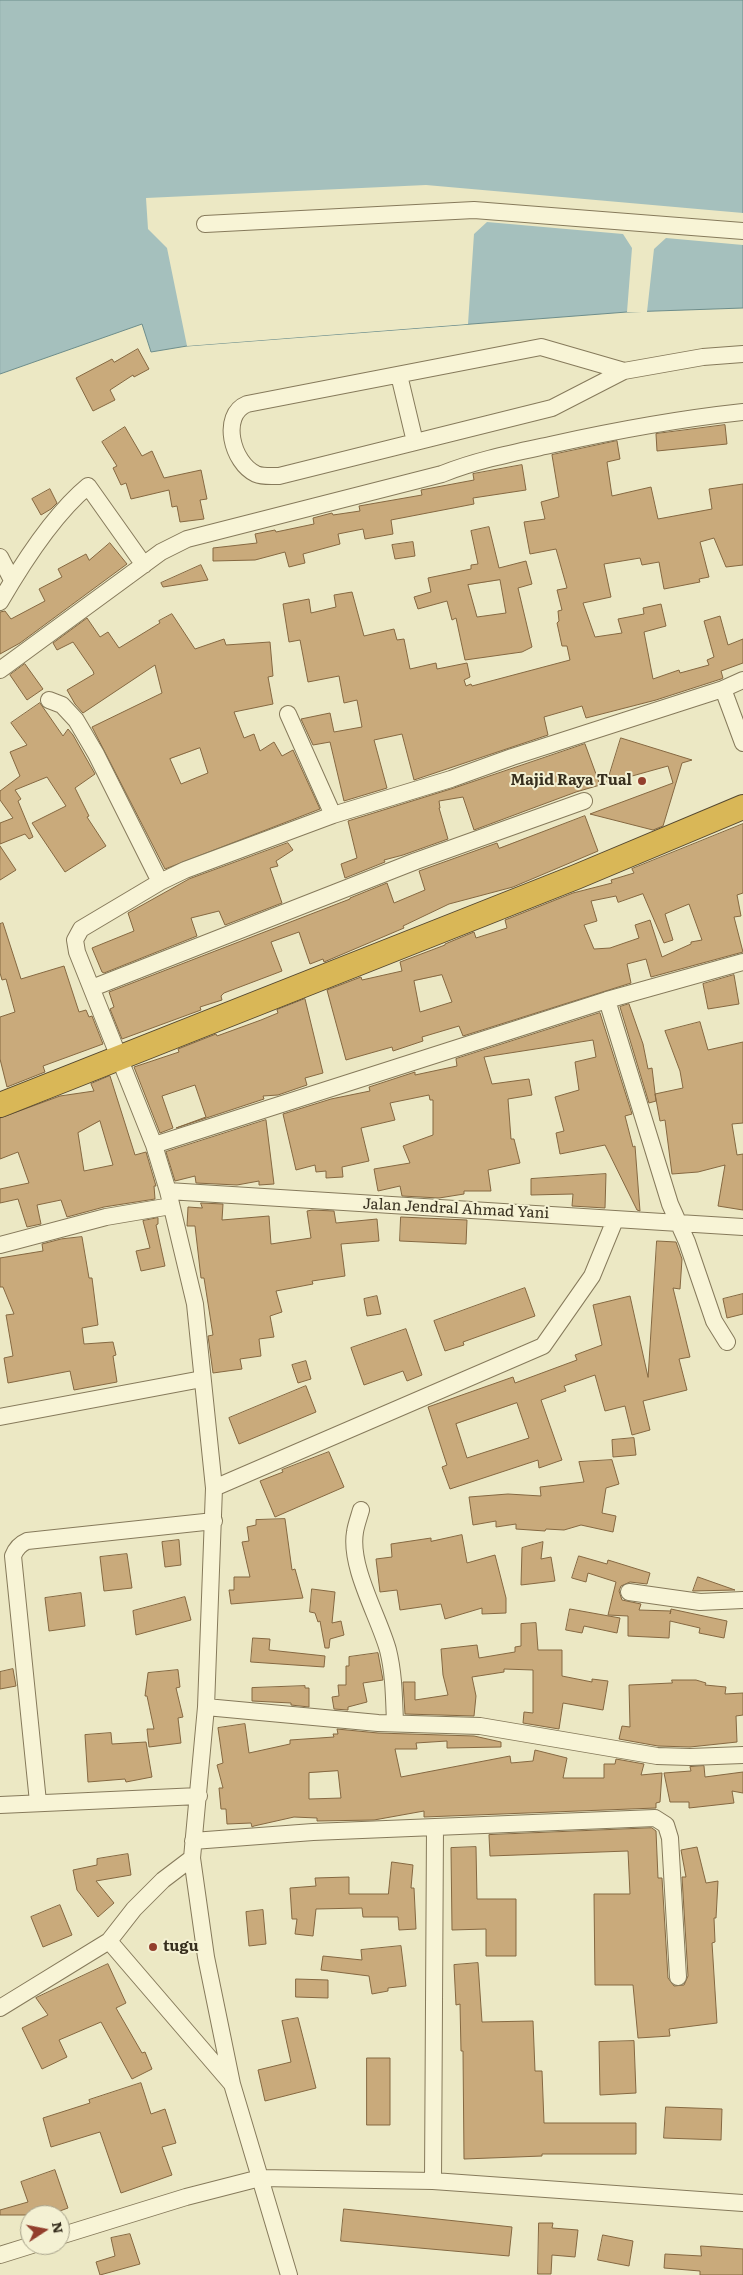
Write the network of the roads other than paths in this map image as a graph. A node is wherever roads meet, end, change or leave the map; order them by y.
1 (205, 224) dead end
2 (743, 232) edge
3 (743, 354) edge
4 (624, 371) junction
5 (399, 375) junction
6 (743, 412) edge
7 (414, 442) junction
8 (0, 557) edge
9 (144, 565) junction
10 (12, 580) junction
11 (0, 602) edge
12 (0, 670) edge
13 (743, 680) edge
14 (723, 689) junction
15 (49, 700) dead end
16 (288, 714) dead end
17 (743, 743) edge
18 (584, 801) dead end
19 (743, 807) edge
20 (333, 815) junction
21 (160, 882) junction
22 (743, 962) edge
23 (92, 988) junction
24 (607, 1000) junction
25 (120, 1058) junction
26 (0, 1104) edge
27 (154, 1145) junction
28 (170, 1199) junction
29 (615, 1220) junction
30 (678, 1223) junction
31 (743, 1227) edge
32 (0, 1245) edge
33 (727, 1342) dead end
34 (202, 1378) junction
35 (0, 1417) edge
36 (214, 1488) junction
37 (361, 1510) dead end
38 (214, 1521) junction
39 (629, 1592) dead end
40 (743, 1600) edge
41 (206, 1708) junction
42 (395, 1723) junction
43 (743, 1754) edge
44 (199, 1796) junction
45 (38, 1802) junction
46 (0, 1805) edge
47 (435, 1827) junction
48 (193, 1841) junction
49 (192, 1858) junction
50 (109, 1941) junction
51 (678, 1978) dead end
52 (0, 2008) edge
53 (232, 2084) junction
54 (260, 2178) junction
55 (433, 2181) junction
56 (743, 2203) edge
57 (70, 2233) edge
58 (20, 2249) edge
59 (0, 2255) edge
60 (289, 2275) edge

1 - 2 street
3 - 4 street
4 - 5 street
4 - 7 street
5 - 7 street
5 - 7 street
6 - 9 street
8 - 10 street
9 - 10 street
9 - 12 street
10 - 11 street
13 - 14 street
14 - 17 street
14 - 20 street
15 - 21 street
16 - 20 street
18 - 23 street
19 - 25 highway
20 - 21 street
21 - 23 street
22 - 24 street
23 - 25 street
24 - 27 street
24 - 30 street
25 - 26 highway
25 - 27 street
27 - 28 street
28 - 29 street, Jalan Jendral Ahmad Yani
28 - 32 street, Jalan Jendral Ahmad Yani
28 - 34 street
29 - 30 street, Jalan Jendral Ahmad Yani
29 - 36 street
30 - 31 street, Jalan Jendral Ahmad Yani
30 - 33 street
34 - 35 street
34 - 36 street
36 - 38 street
37 - 42 street
38 - 41 street
38 - 45 street
39 - 40 street
41 - 42 street
41 - 44 street
42 - 43 street
44 - 45 street
44 - 48 street
45 - 46 street
47 - 48 street
47 - 51 street
47 - 55 street
48 - 49 street
49 - 50 street
49 - 53 street
50 - 52 street
50 - 53 street
53 - 54 street
54 - 55 street
54 - 57 street
54 - 60 street
55 - 56 street
58 - 59 street

